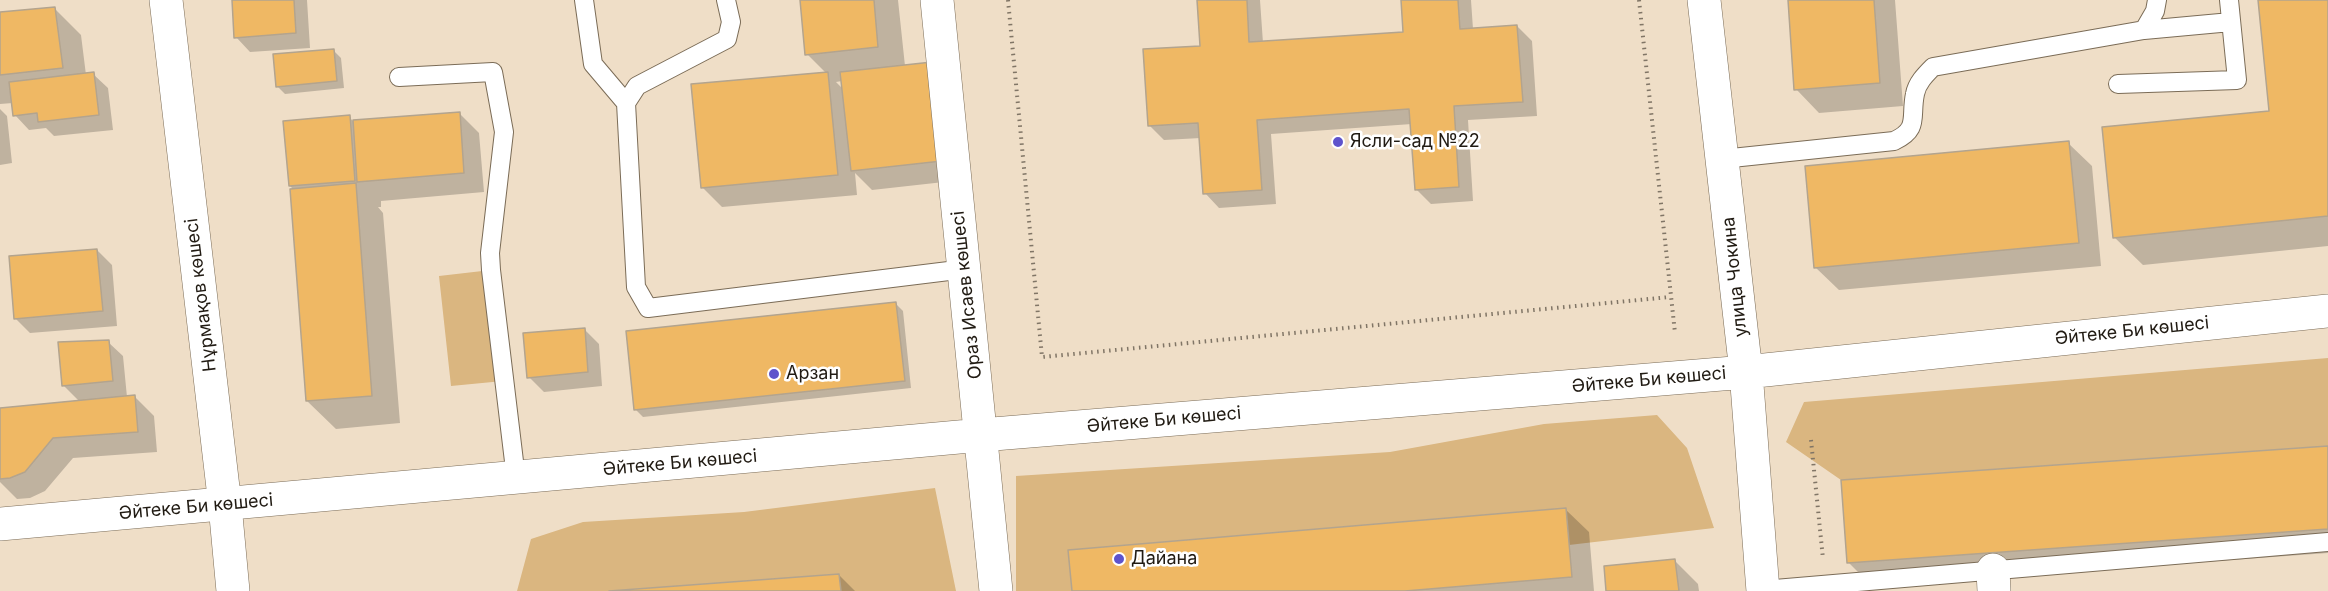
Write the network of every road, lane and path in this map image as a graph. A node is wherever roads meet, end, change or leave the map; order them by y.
1 (166, 0) edge
2 (584, 0) edge
3 (726, 0) edge
4 (937, 0) edge
5 (1008, 0) edge
6 (1639, 0) edge
7 (1704, 0) edge
8 (2157, 0) edge
9 (2229, 0) edge
10 (2232, 22) junction
11 (2144, 30) junction
12 (399, 77) dead end
13 (2118, 84) dead end
14 (626, 103) junction
15 (1722, 159) junction
16 (964, 269) junction
17 (1670, 297) junction
18 (2328, 311) edge
19 (1675, 333) dead end
20 (1746, 372) junction
21 (981, 435) junction
22 (1811, 440) dead end
23 (516, 478) junction
24 (225, 505) junction
25 (0, 524) edge
26 (2328, 542) edge
27 (1994, 581) edge
28 (1826, 585) junction
29 (233, 591) edge
30 (996, 591) edge
31 (1763, 591) edge

1 - 24 street, Нұрмақов көшесі
2 - 14 lane
3 - 14 lane
4 - 16 street, Ораз Исаев көшесі
5 - 17 path
6 - 17 path
7 - 15 street, улица Чокина
8 - 11 lane
9 - 10 lane
10 - 11 lane
10 - 13 lane
11 - 15 lane
12 - 23 lane
14 - 16 lane
15 - 20 street, улица Чокина
16 - 21 street, Ораз Исаев көшесі
17 - 19 path
18 - 20 street, Әйтеке Би көшесі
20 - 21 street, Әйтеке Би көшесі
20 - 31 street, улица Чокина
21 - 23 street, Әйтеке Би көшесі
21 - 30 street, Ораз Исаев көшесі
22 - 28 path
23 - 24 street, Әйтеке Би көшесі
24 - 25 street, Әйтеке Би көшесі
24 - 29 street, Нұрмақов көшесі
26 - 27 lane
27 - 28 lane
28 - 31 lane

